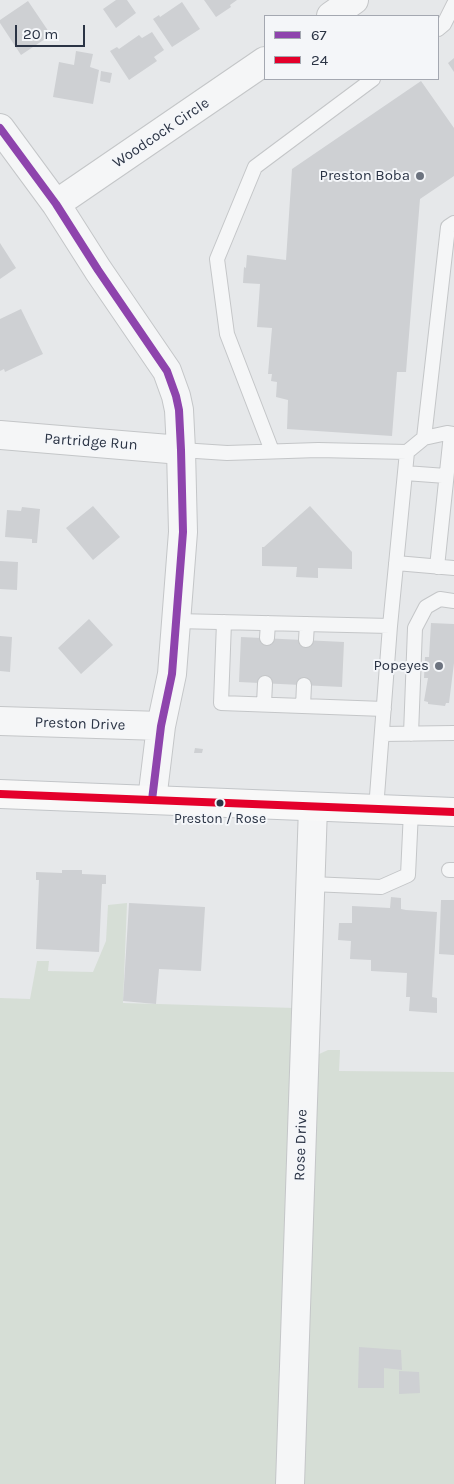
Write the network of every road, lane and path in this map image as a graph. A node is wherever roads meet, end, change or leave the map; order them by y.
1 (354, 0) edge
2 (454, 4) edge
3 (332, 15) edge
4 (439, 28) edge
5 (264, 62) edge
6 (372, 80) edge
7 (0, 128) edge
8 (56, 204) junction
9 (454, 223) edge
10 (452, 434) edge
11 (0, 435) edge
12 (424, 438) junction
13 (181, 450) junction
14 (272, 451) junction
15 (407, 452) junction
16 (405, 472) junction
17 (446, 476) junction
18 (396, 563) junction
19 (437, 567) junction
20 (454, 568) edge
21 (454, 601) edge
22 (176, 621) junction
23 (224, 622) junction
24 (268, 623) junction
25 (307, 624) junction
26 (390, 626) junction
27 (268, 638) dead end
28 (306, 640) dead end
29 (265, 683) dead end
30 (304, 685) dead end
31 (264, 704) junction
32 (303, 706) junction
33 (384, 709) junction
34 (0, 721) edge
35 (161, 726) junction
36 (454, 733) edge
37 (382, 734) junction
38 (411, 734) junction
39 (0, 794) edge
40 (152, 800) junction
41 (313, 807) junction
42 (376, 809) junction
43 (411, 811) junction
44 (454, 812) edge
45 (311, 884) junction
46 (290, 1484) edge

1 - 3 street
2 - 4 lane
5 - 8 street, Woodcock Circle
6 - 14 lane
7 - 8 street
8 - 13 street
9 - 12 lane
10 - 12 lane
10 - 17 lane
11 - 13 street, Partridge Run
12 - 15 lane
13 - 14 lane
13 - 22 street
14 - 15 lane
15 - 16 lane
16 - 17 lane
16 - 18 lane
17 - 19 lane
18 - 19 lane
18 - 26 lane
19 - 20 lane
21 - 38 lane
22 - 23 lane
22 - 35 street
23 - 24 lane
23 - 31 lane
24 - 25 lane
24 - 27 lane
25 - 26 lane
25 - 28 lane
26 - 33 lane
29 - 31 lane
30 - 32 lane
31 - 32 lane
32 - 33 lane
33 - 37 lane
34 - 35 street, Preston Drive
35 - 40 street
36 - 38 lane
37 - 38 lane
37 - 42 lane
39 - 40 main road
40 - 41 main road
41 - 42 main road
41 - 45 street, Rose Drive
42 - 43 main road
43 - 44 main road
43 - 45 lane
45 - 46 street, Rose Drive

